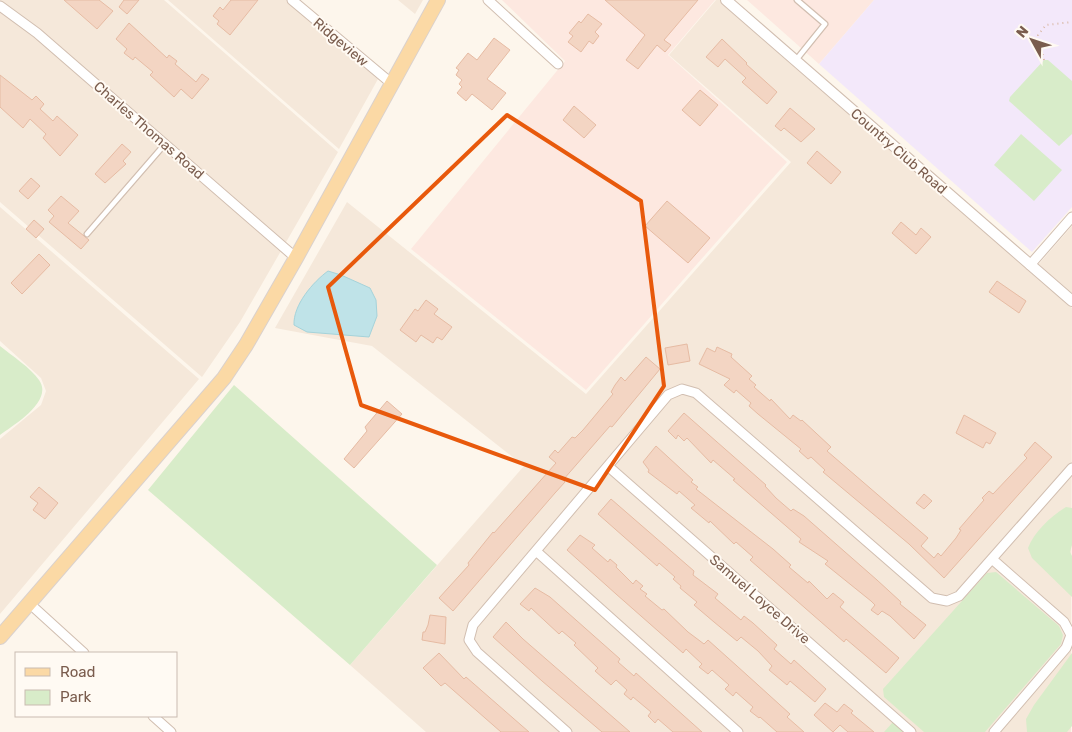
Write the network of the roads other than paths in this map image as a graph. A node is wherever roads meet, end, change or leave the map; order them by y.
1 (292, 0) edge
2 (438, 0) edge
3 (488, 0) edge
4 (726, 0) edge
5 (798, 0) edge
6 (0, 6) edge
7 (796, 60) junction
8 (558, 64) dead end
9 (390, 84) junction
10 (165, 144) junction
11 (1072, 217) edge
12 (87, 234) dead end
13 (296, 258) junction
14 (1030, 264) junction
15 (1072, 301) edge
16 (609, 467) junction
17 (1072, 468) edge
18 (536, 550) junction
19 (992, 558) junction
20 (29, 603) junction
21 (0, 637) edge
22 (83, 652) edge
23 (154, 717) edge
24 (171, 732) edge
25 (567, 732) edge
26 (738, 732) edge
27 (911, 732) edge
28 (994, 732) edge

1 - 9 street, Ridgeview
2 - 9 main road
3 - 8 street
4 - 7 street, Country Club Road
5 - 7 lane
6 - 10 street, Charles Thomas Road
7 - 14 street, Country Club Road
9 - 13 main road
10 - 12 lane
10 - 13 street, Charles Thomas Road
11 - 14 street
13 - 20 main road
14 - 15 street, Country Club Road
16 - 18 street
16 - 19 street
16 - 27 street, Samuel Loyce Drive
17 - 19 street
18 - 25 street
18 - 26 street
19 - 28 street
20 - 21 main road
20 - 22 street
23 - 24 street

